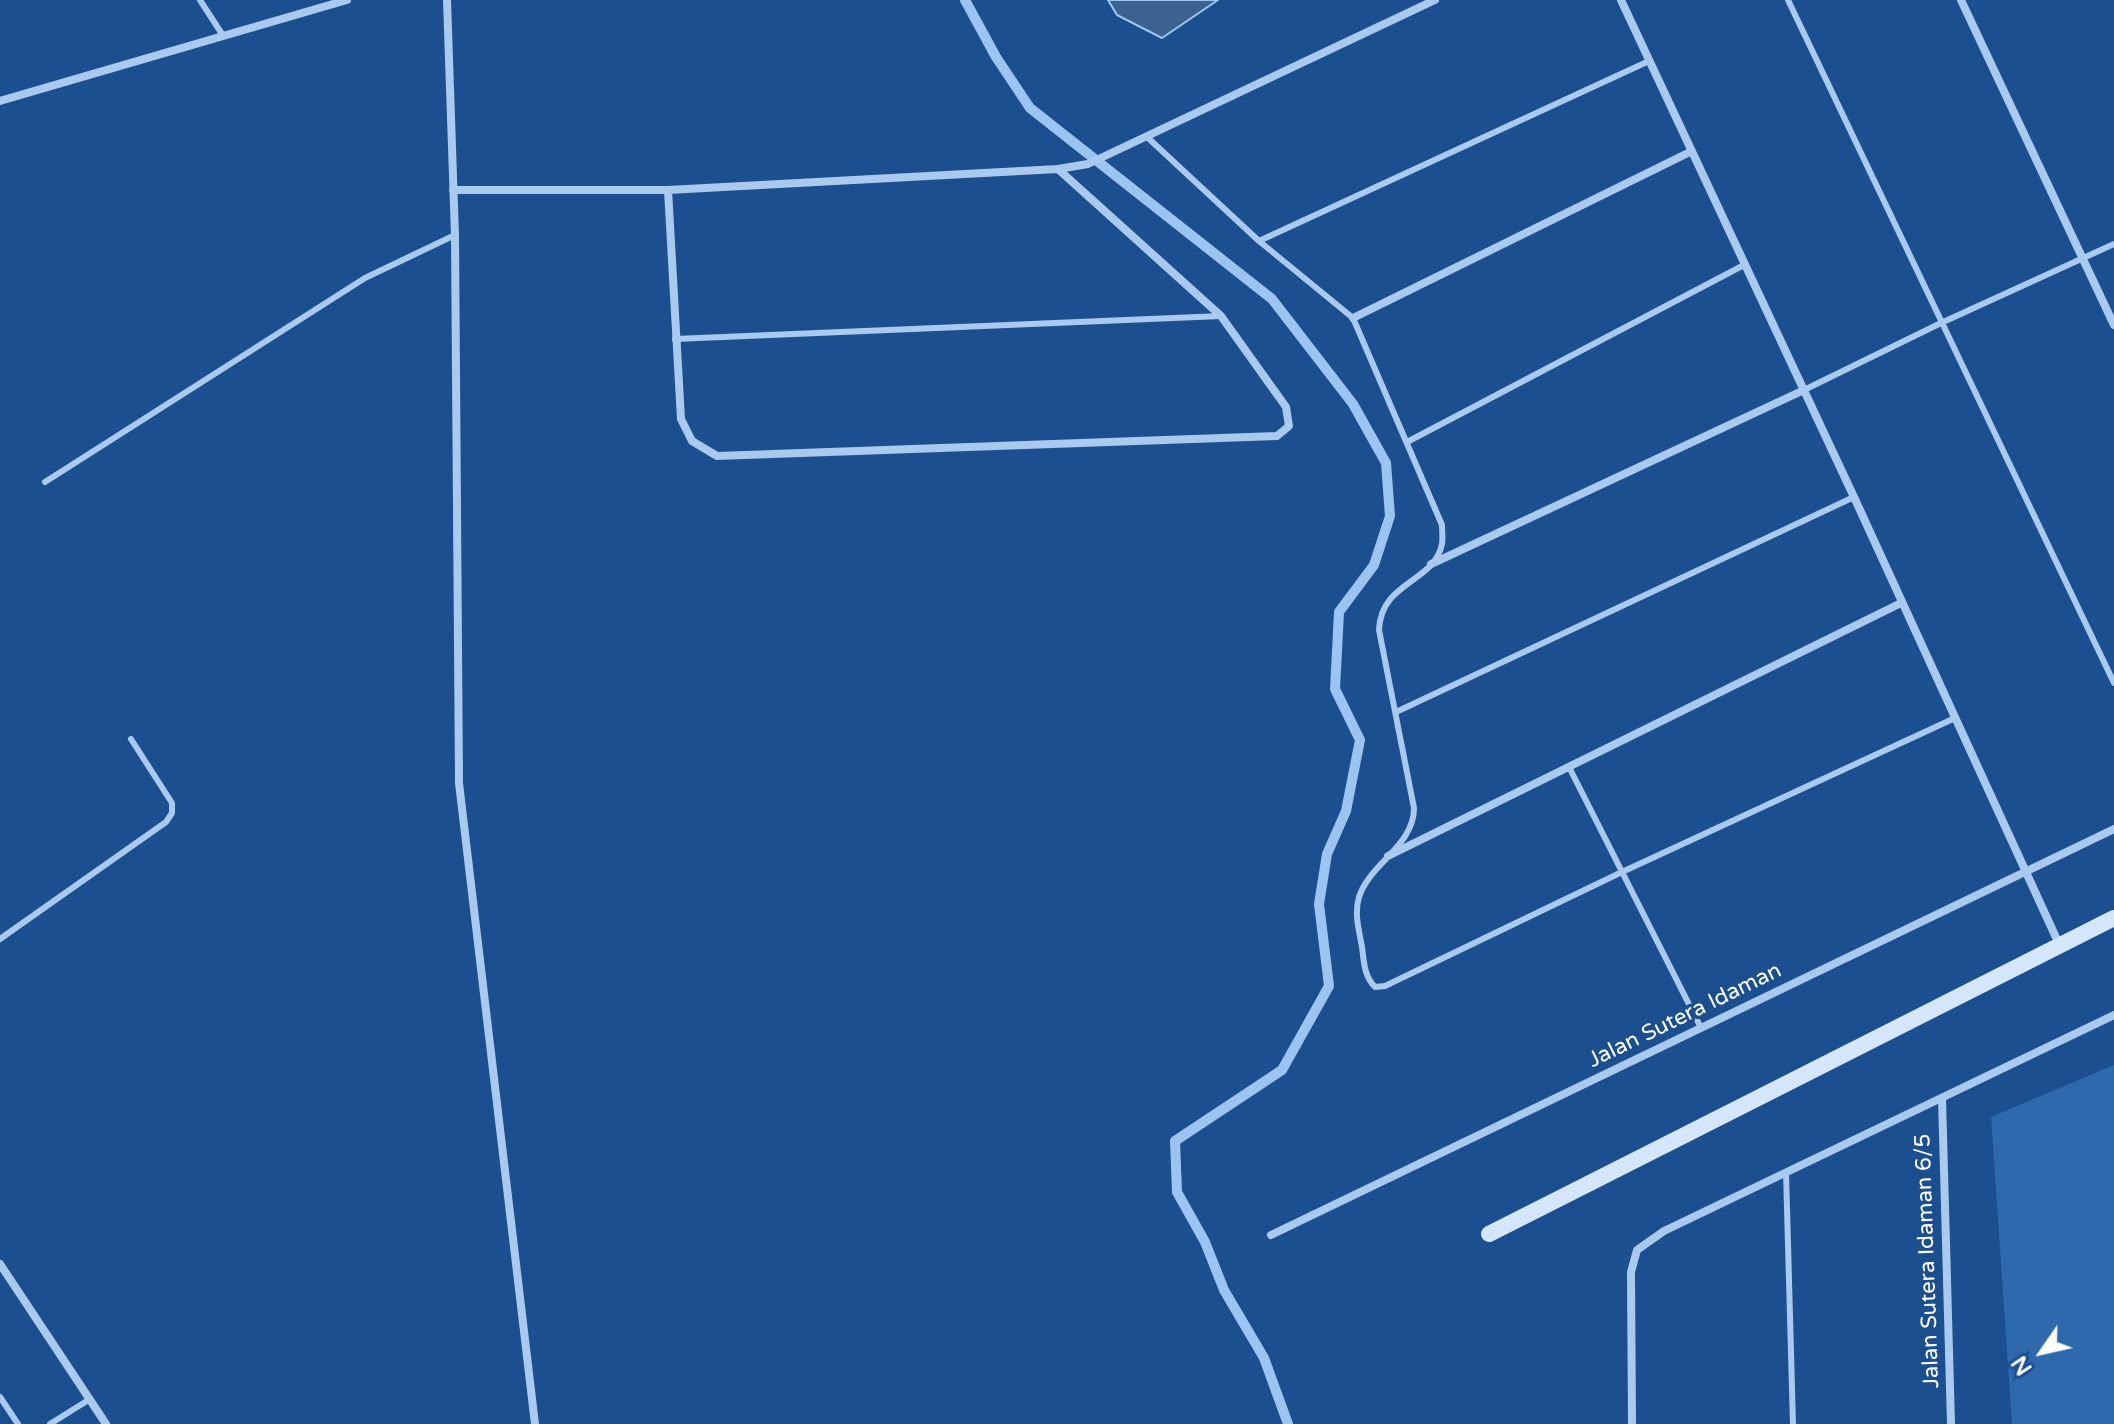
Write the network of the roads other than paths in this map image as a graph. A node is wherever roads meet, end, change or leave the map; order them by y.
1 (200, 0) edge
2 (347, 0) edge
3 (447, 0) edge
4 (1435, 0) edge
5 (1621, 0) edge
6 (1788, 0) edge
7 (1961, 0) edge
8 (222, 34) junction
9 (1649, 61) junction
10 (0, 101) edge
11 (1147, 137) junction
12 (1692, 151) junction
13 (1058, 169) junction
14 (453, 190) junction
15 (668, 190) junction
16 (455, 235) junction
17 (1259, 241) junction
18 (2114, 244) edge
19 (2082, 258) junction
20 (1744, 265) junction
21 (1221, 316) junction
22 (1353, 318) junction
23 (1941, 323) junction
24 (2114, 325) edge
25 (675, 339) junction
26 (1804, 390) junction
27 (1407, 442) junction
28 (45, 482) dead end
29 (1854, 497) junction
30 (1431, 564) junction
31 (1901, 603) junction
32 (2114, 683) edge
33 (1396, 712) junction
34 (1955, 718) junction
35 (131, 739) dead end
36 (1569, 767) junction
37 (2114, 829) edge
38 (1388, 856) junction
39 (2025, 871) junction
40 (1622, 872) junction
41 (2114, 918) edge
42 (0, 939) edge
43 (2059, 944) junction
44 (2114, 1015) edge
45 (1701, 1028) junction
46 (1942, 1098) junction
47 (1786, 1172) junction
48 (1489, 1234) dead end
49 (1271, 1235) dead end
50 (0, 1264) edge
51 (0, 1397) edge
52 (90, 1399) junction
53 (18, 1424) edge
54 (50, 1424) edge
55 (106, 1424) edge
56 (535, 1424) edge
57 (1632, 1424) edge
58 (1793, 1424) edge
59 (1951, 1424) edge

1 - 8 lane
2 - 8 street
3 - 14 street
4 - 11 street
5 - 9 street
6 - 23 lane
7 - 19 street
8 - 10 street
9 - 12 street
9 - 17 lane
11 - 13 street
11 - 17 lane
12 - 20 street
12 - 22 street
13 - 15 street
13 - 21 street
14 - 15 street
14 - 16 street
15 - 25 street
16 - 28 lane
16 - 56 street
17 - 22 lane
18 - 19 lane
19 - 23 lane
19 - 24 street
20 - 26 street
20 - 27 lane
21 - 25 lane
21 - 25 street
22 - 27 lane
23 - 26 lane
23 - 32 lane
26 - 29 street
26 - 30 street
27 - 30 lane
29 - 31 street
29 - 33 lane
30 - 33 lane
31 - 34 street
31 - 36 street
33 - 38 lane
34 - 39 street
34 - 40 lane
35 - 42 lane
36 - 38 street
36 - 40 lane
37 - 39 street, Jalan Sutera Idaman
38 - 40 lane
39 - 43 street
39 - 45 street, Jalan Sutera Idaman
40 - 45 lane
41 - 43 street
43 - 48 street
44 - 46 street
45 - 49 street, Jalan Sutera Idaman
46 - 47 street
46 - 59 street, Jalan Sutera Idaman 6/5
47 - 57 street
47 - 58 lane
50 - 52 street
51 - 53 lane
52 - 54 lane
52 - 55 street

